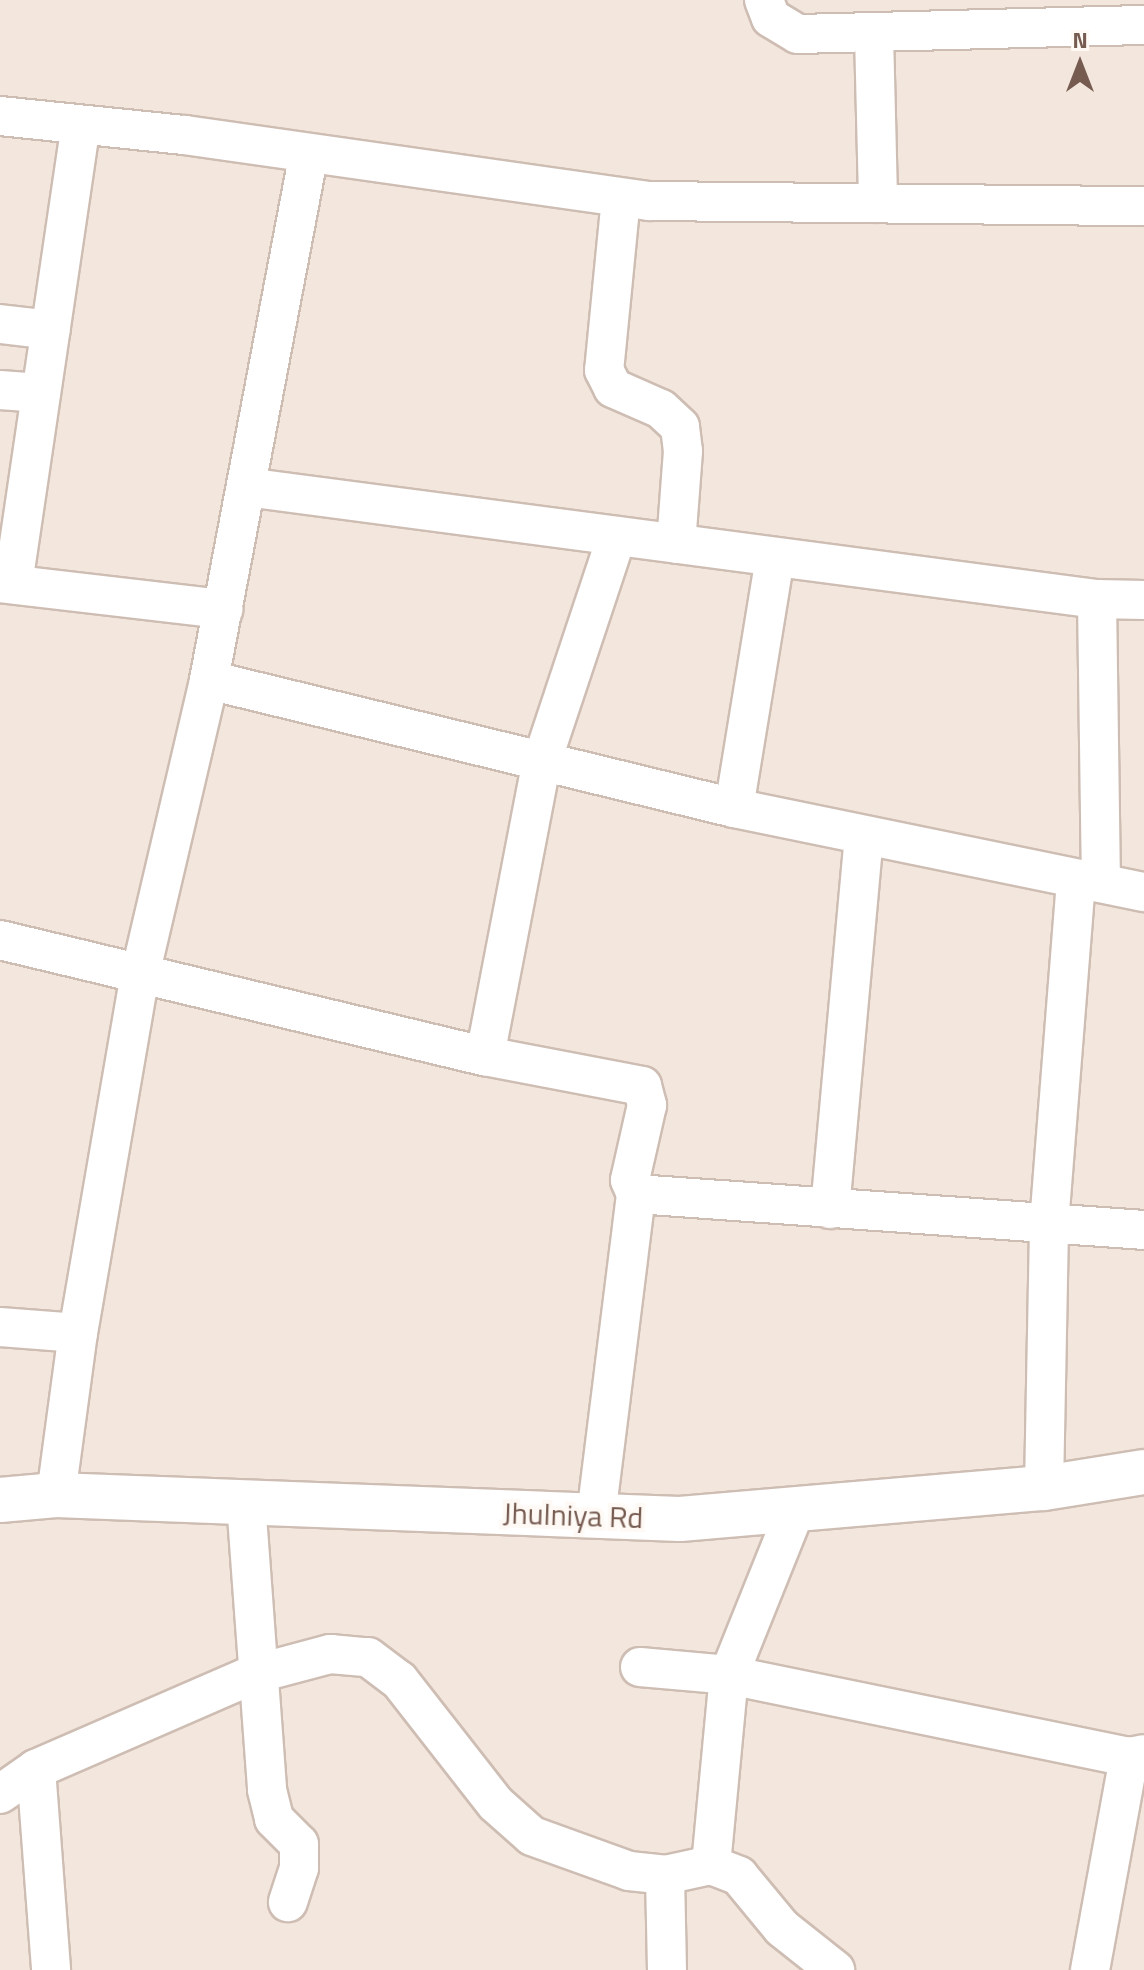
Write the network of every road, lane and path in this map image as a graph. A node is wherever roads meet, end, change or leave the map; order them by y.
1 (764, 0) edge
2 (1144, 25) edge
3 (874, 34) junction
4 (0, 116) edge
5 (81, 125) junction
6 (309, 153) junction
7 (621, 198) junction
8 (878, 203) junction
9 (1144, 206) edge
10 (0, 324) edge
11 (51, 330) junction
12 (0, 390) edge
13 (41, 393) junction
14 (246, 487) junction
15 (617, 536) junction
16 (676, 544) junction
17 (775, 558) junction
18 (7, 583) edge
19 (1097, 599) junction
20 (1144, 600) edge
21 (223, 609) junction
22 (209, 680) junction
23 (542, 761) junction
24 (734, 808) junction
25 (864, 837) junction
26 (1088, 881) junction
27 (1144, 892) edge
28 (0, 940) edge
29 (140, 975) junction
30 (485, 1056) junction
31 (636, 1194) junction
32 (830, 1209) junction
33 (1049, 1224) junction
34 (1144, 1230) edge
35 (0, 1327) edge
36 (78, 1333) junction
37 (1144, 1472) edge
38 (1044, 1488) junction
39 (56, 1495) junction
40 (0, 1500) edge
41 (246, 1502) junction
42 (794, 1513) junction
43 (596, 1516) junction
44 (640, 1667) dead end
45 (255, 1674) junction
46 (729, 1675) junction
47 (1136, 1756) edge
48 (36, 1769) junction
49 (0, 1794) edge
50 (711, 1865) junction
51 (665, 1875) junction
52 (288, 1902) dead end
53 (51, 1970) edge
54 (667, 1970) edge
55 (835, 1970) edge
56 (1090, 1970) edge

1 - 3 street
2 - 3 street
3 - 8 street
4 - 5 street
5 - 6 street
5 - 11 street
6 - 7 street
6 - 14 street
7 - 8 street
7 - 16 street
8 - 9 street
10 - 11 street
11 - 13 street
12 - 13 street
13 - 18 street
14 - 15 street
14 - 21 street
15 - 16 street
15 - 23 street
16 - 17 street
17 - 19 street
17 - 24 street
18 - 21 street
19 - 20 street
19 - 26 street
21 - 22 street
22 - 23 street
22 - 29 street
23 - 24 street
23 - 30 street
24 - 25 street
25 - 26 street
25 - 32 street
26 - 27 street
26 - 33 street
28 - 29 street
29 - 30 street
29 - 36 street
30 - 31 street
31 - 32 street
31 - 43 street
32 - 33 street
33 - 34 street
33 - 38 street
35 - 36 street
36 - 39 street
37 - 38 street, Jhulniya Rd
38 - 42 street, Jhulniya Rd
39 - 40 street, Jhulniya Rd
39 - 41 street, Jhulniya Rd
41 - 43 street, Jhulniya Rd
41 - 45 street
42 - 43 street, Jhulniya Rd
42 - 46 street
44 - 46 street
45 - 48 street
45 - 51 street
45 - 52 street
46 - 47 street
46 - 50 street
47 - 56 street
48 - 49 street
48 - 53 street
50 - 51 street
50 - 55 street
51 - 54 street

